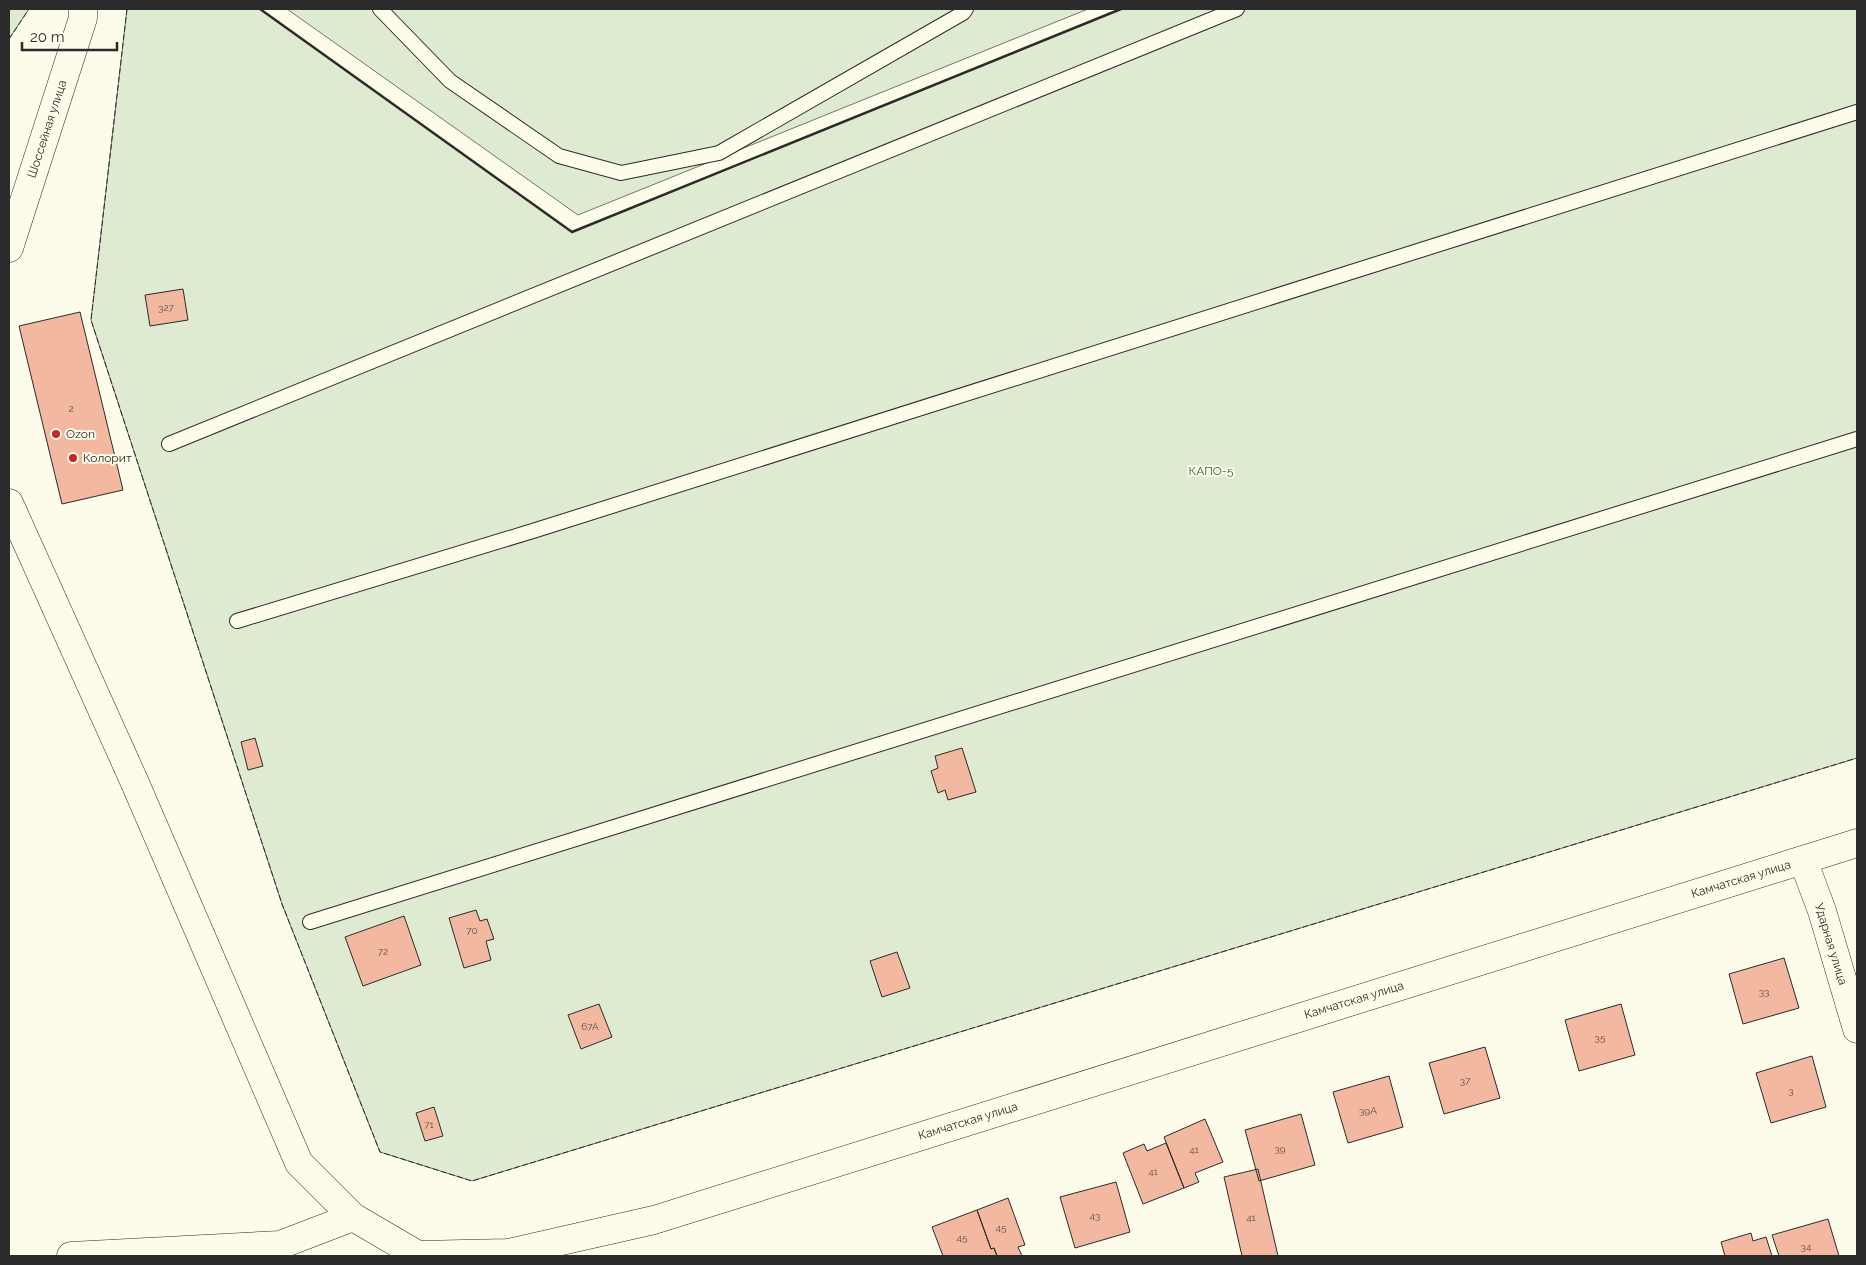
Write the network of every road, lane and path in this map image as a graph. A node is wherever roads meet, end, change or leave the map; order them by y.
1 (84, 9) edge
2 (380, 9) edge
3 (966, 9) edge
4 (1237, 9) edge
5 (1857, 112) edge
6 (9, 248) edge
7 (1857, 439) edge
8 (169, 444) dead end
9 (9, 502) edge
10 (237, 621) dead end
11 (1857, 843) edge
12 (1802, 860) junction
13 (310, 922) dead end
14 (1857, 1029) edge
15 (353, 1217) junction
16 (71, 1256) edge

1 - 6 main road, Шоссейная улица
2 - 3 lane
4 - 8 lane
5 - 10 lane
7 - 13 lane
9 - 15 main road, Камчатская улица
11 - 12 main road, Камчатская улица
12 - 14 main road, Ударная улица
12 - 15 main road, Камчатская улица
15 - 16 main road

